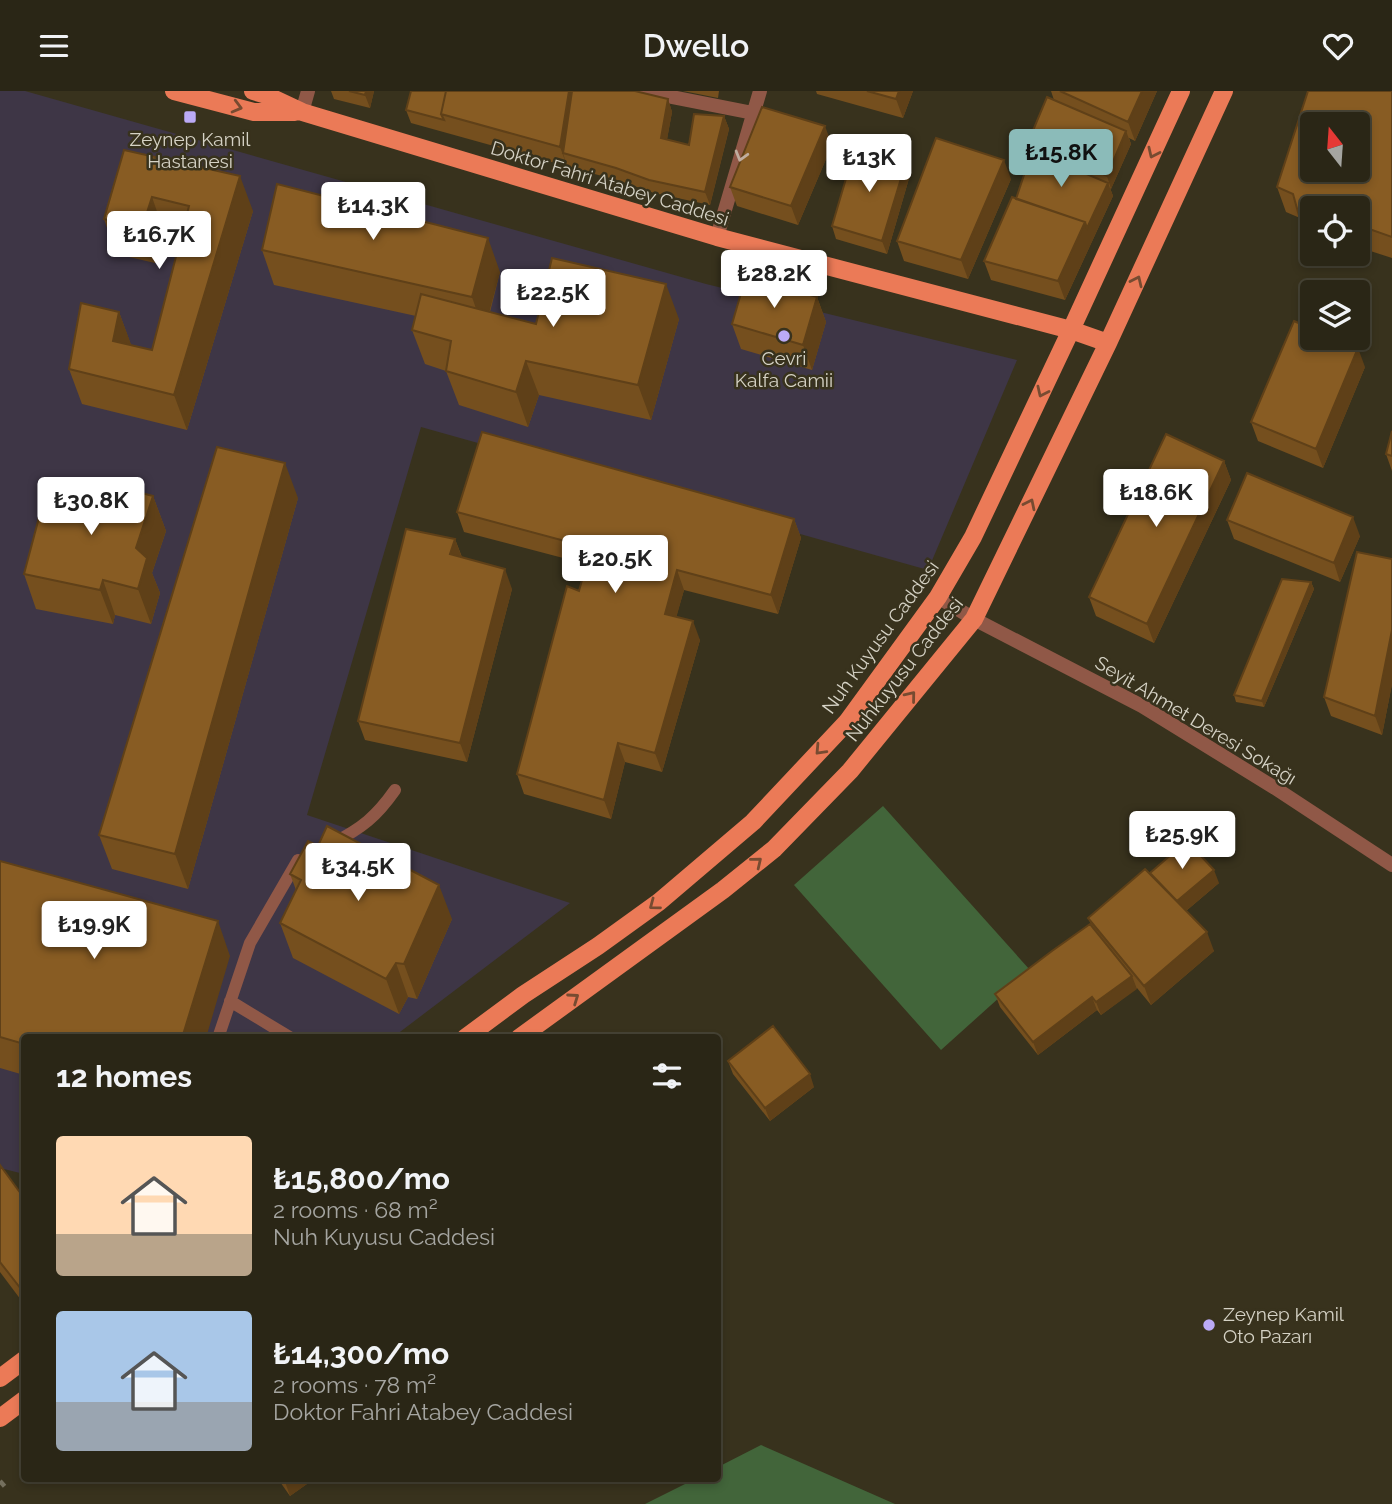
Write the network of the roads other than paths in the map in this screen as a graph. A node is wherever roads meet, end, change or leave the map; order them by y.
1 (174, 91) edge
2 (253, 91) edge
3 (307, 91) edge
4 (641, 91) edge
5 (760, 91) edge
6 (1181, 91) edge
7 (1224, 91) edge
8 (302, 112) junction
9 (753, 113) junction
10 (717, 237) junction
11 (1071, 330) junction
12 (1108, 343) junction
13 (938, 597) junction
14 (974, 619) junction
15 (396, 790) dead end
16 (324, 847) edge
17 (311, 853) edge
18 (1392, 865) edge
19 (229, 1001) junction
20 (219, 1034) edge
21 (284, 1034) edge
22 (470, 1034) edge
23 (525, 1034) edge
24 (21, 1362) edge
25 (0, 1378) edge
26 (21, 1402) edge
27 (0, 1418) edge

1 -> 8 main road, Doktor Fahri Atabey Caddesi
2 - 8 main road, Doktor Fahri Atabey Caddesi
3 - 8 street
4 - 9 street
5 - 9 street
6 -> 11 main road, Nuh Kuyusu Caddesi
12 -> 7 main road, Nuhkuyusu Caddesi
8 - 10 main road, Doktor Fahri Atabey Caddesi
9 -> 10 street
10 - 11 main road, Doktor Fahri Atabey Caddesi
11 - 12 main road, Doktor Fahri Atabey Caddesi
11 -> 13 main road, Nuh Kuyusu Caddesi
14 -> 12 main road, Nuhkuyusu Caddesi
13 - 14 street, Seyit Ahmet Deresi Sokağı
13 -> 22 main road, Nuh Kuyusu Caddesi
14 - 18 street, Seyit Ahmet Deresi Sokağı
23 -> 14 main road, Nuhkuyusu Caddesi
15 - 16 lane
17 - 19 lane
19 - 20 lane
19 - 21 lane
24 - 25 main road
26 - 27 main road

